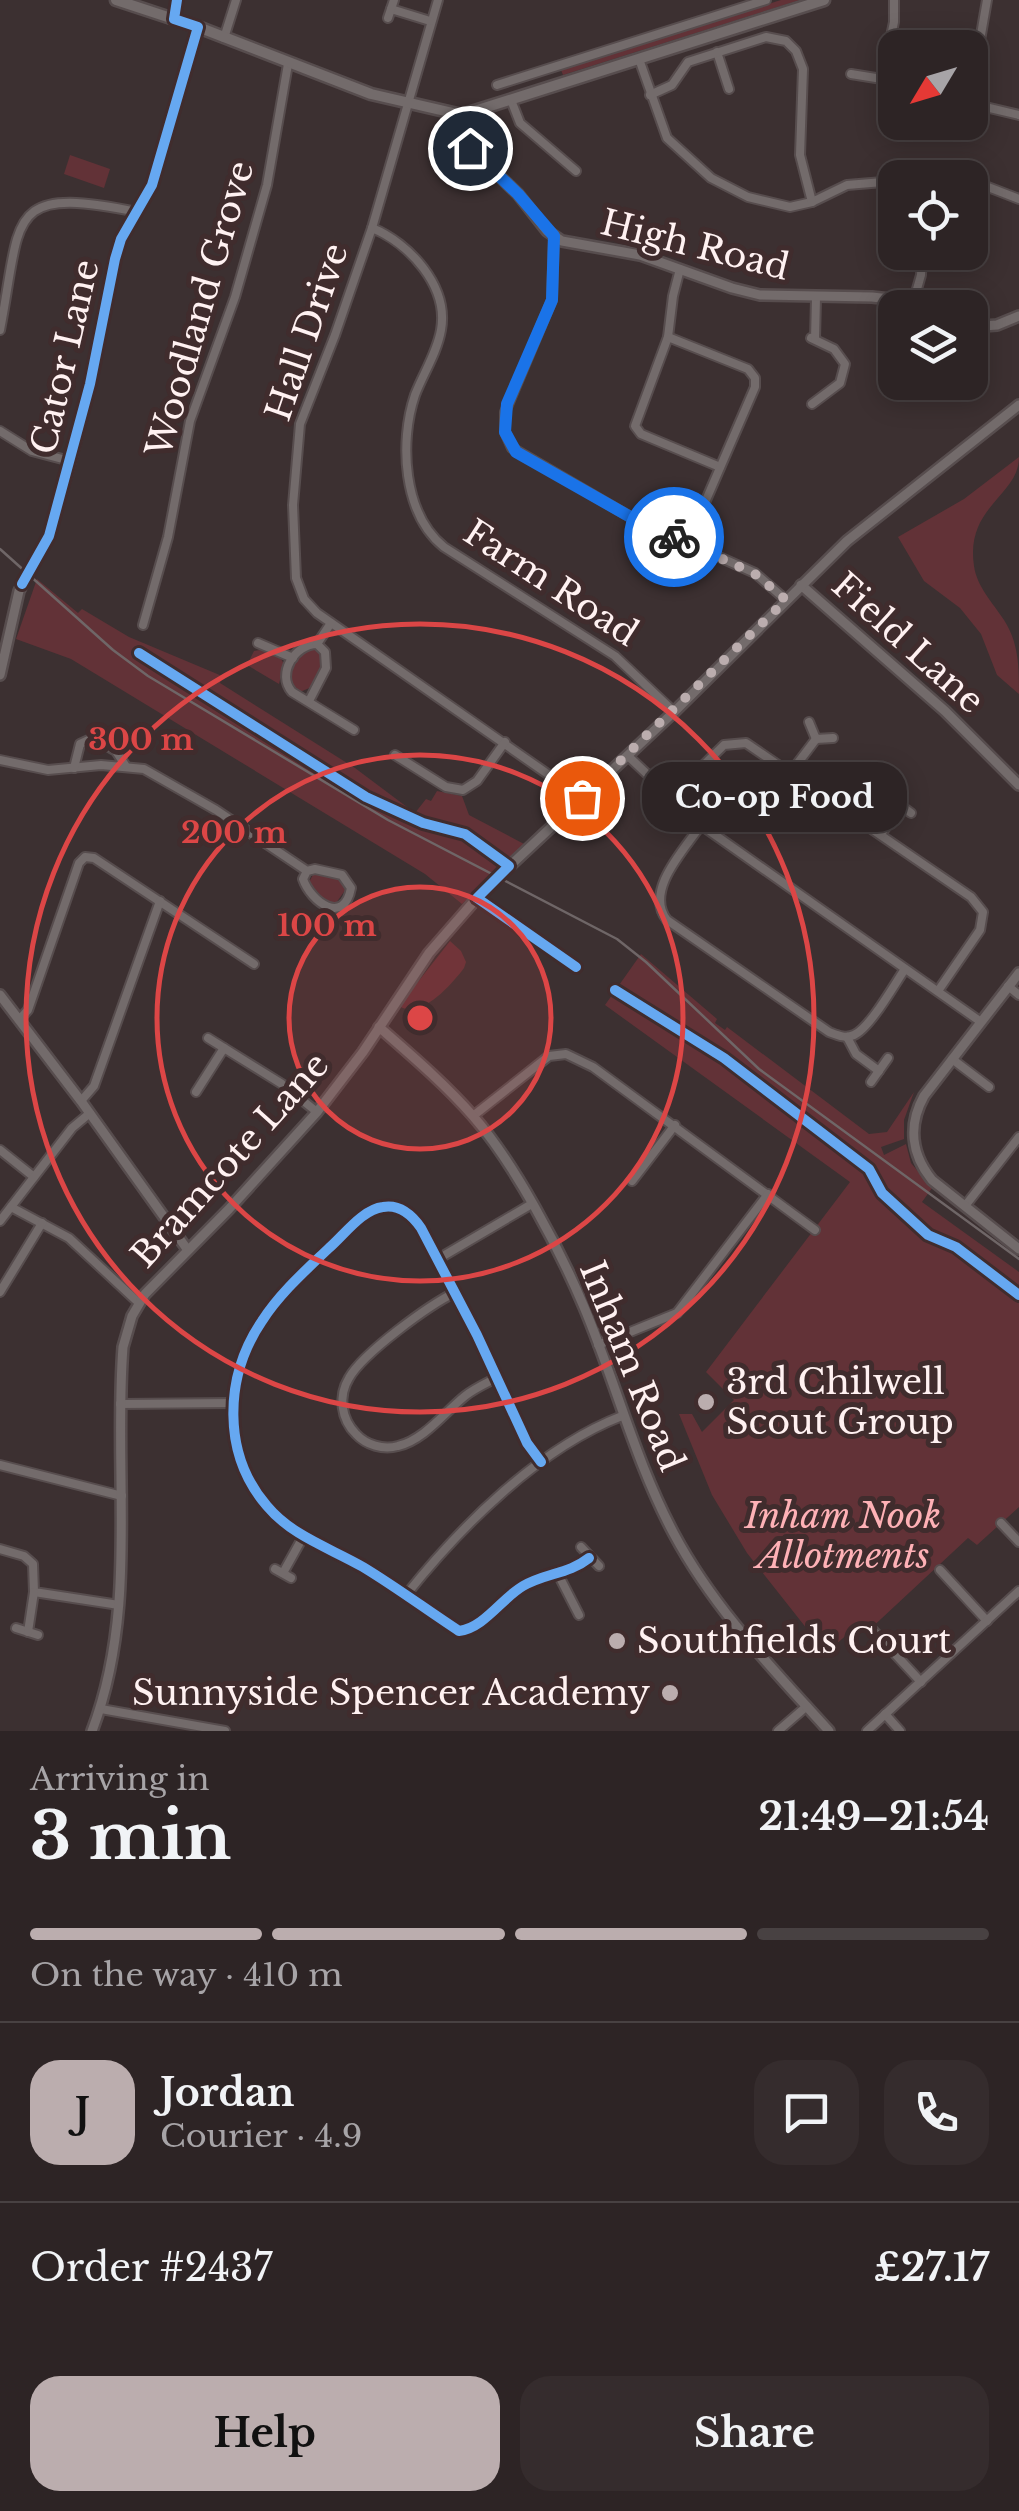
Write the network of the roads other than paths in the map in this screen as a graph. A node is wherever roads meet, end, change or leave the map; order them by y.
1 (116, 0) edge
2 (177, 0) edge
3 (236, 0) edge
4 (438, 0) edge
5 (766, 0) edge
6 (894, 0) edge
7 (987, 0) edge
8 (818, 1) edge
9 (391, 9) edge
10 (174, 19) junction
11 (430, 22) junction
12 (198, 28) junction
13 (892, 30) edge
14 (982, 30) edge
15 (224, 38) junction
16 (717, 52) junction
17 (639, 59) junction
18 (288, 64) junction
19 (550, 68) junction
20 (504, 72) dead end
21 (850, 74) dead end
22 (878, 79) edge
23 (508, 82) junction
24 (497, 85) dead end
25 (556, 86) junction
26 (730, 89) dead end
27 (650, 95) junction
28 (511, 100) junction
29 (406, 104) junction
30 (988, 108) edge
31 (1019, 115) edge
32 (462, 116) junction
33 (574, 154) dead end
34 (566, 163) junction
35 (576, 171) dead end
36 (878, 181) edge
37 (988, 187) edge
38 (1019, 187) edge
39 (1017, 198) edge
40 (812, 202) junction
41 (137, 212) junction
42 (372, 228) junction
43 (554, 236) junction
44 (680, 268) junction
45 (0, 269) edge
46 (12, 271) junction
47 (816, 298) junction
48 (878, 298) edge
49 (1019, 316) edge
50 (988, 326) edge
51 (0, 330) edge
52 (668, 337) junction
53 (1019, 405) edge
54 (826, 407) dead end
55 (0, 432) edge
56 (70, 461) junction
57 (720, 466) junction
58 (697, 547) junction
59 (801, 586) junction
60 (786, 600) junction
61 (331, 623) junction
62 (143, 625) dead end
63 (258, 642) dead end
64 (317, 644) junction
65 (293, 658) junction
66 (0, 675) edge
67 (309, 701) junction
68 (674, 712) junction
69 (810, 722) dead end
70 (354, 730) dead end
71 (833, 738) dead end
72 (816, 739) junction
73 (505, 742) junction
74 (395, 755) dead end
75 (628, 756) junction
76 (0, 760) edge
77 (125, 765) junction
78 (74, 768) junction
79 (791, 772) junction
80 (1019, 785) edge
81 (671, 797) junction
82 (582, 798) junction
83 (912, 813) dead end
84 (701, 825) junction
85 (881, 834) junction
86 (308, 871) junction
87 (477, 898) junction
88 (160, 901) junction
89 (566, 960) junction
90 (254, 964) dead end
91 (576, 967) dead end
92 (905, 968) junction
93 (559, 971) dead end
94 (1019, 973) edge
95 (1008, 986) junction
96 (938, 992) junction
97 (0, 995) edge
98 (1019, 995) edge
99 (20, 1020) junction
100 (981, 1022) junction
101 (379, 1027) junction
102 (848, 1037) junction
103 (208, 1038) dead end
104 (224, 1048) junction
105 (888, 1058) dead end
106 (952, 1059) junction
107 (880, 1071) junction
108 (192, 1076) dead end
109 (202, 1082) junction
110 (872, 1082) dead end
111 (989, 1088) dead end
112 (196, 1092) dead end
113 (81, 1101) junction
114 (317, 1112) junction
115 (90, 1113) junction
116 (473, 1116) junction
117 (674, 1125) junction
118 (1019, 1137) edge
119 (0, 1150) edge
120 (34, 1177) junction
121 (632, 1180) dead end
122 (768, 1194) junction
123 (530, 1205) junction
124 (11, 1206) junction
125 (964, 1206) junction
126 (0, 1221) edge
127 (42, 1223) junction
128 (815, 1230) dead end
129 (187, 1249) junction
130 (1019, 1249) edge
131 (438, 1259) junction
132 (0, 1292) edge
133 (456, 1292) junction
134 (140, 1303) junction
135 (598, 1344) junction
136 (498, 1378) junction
137 (233, 1403) junction
138 (120, 1404) junction
139 (622, 1416) junction
140 (540, 1462) junction
141 (0, 1465) edge
142 (122, 1496) junction
143 (1001, 1523) dead end
144 (304, 1537) junction
145 (1019, 1542) edge
146 (581, 1547) dead end
147 (0, 1549) edge
148 (589, 1558) junction
149 (599, 1566) dead end
150 (940, 1570) dead end
151 (283, 1573) dead end
152 (558, 1574) junction
153 (34, 1592) junction
154 (1019, 1592) edge
155 (406, 1595) junction
156 (119, 1605) junction
157 (579, 1616) dead end
158 (987, 1621) junction
159 (16, 1628) dead end
160 (871, 1628) dead end
161 (921, 1682) junction
162 (807, 1706) junction
163 (101, 1709) junction
164 (885, 1714) junction
165 (92, 1731) edge
166 (225, 1731) edge
167 (778, 1731) edge
168 (829, 1731) edge
169 (867, 1731) edge
170 (900, 1731) edge

1 - 10 main road
2 - 10 street
3 - 15 street
4 - 11 street, Hall Drive
5 - 19 street
6 - 13 street
7 - 14 street
8 - 17 main road
9 - 11 street
10 - 12 main road
11 - 29 street, Hall Drive
12 - 15 main road
12 - 41 street, Cator Lane
15 - 18 main road
16 - 26 street
16 - 27 street
16 - 40 street
17 - 25 main road
17 - 27 street
18 - 29 main road
18 - 62 street, Woodland Grove
19 - 23 street
19 - 25 street
20 - 23 street
21 - 22 street
23 - 24 street
25 - 28 main road
27 - 40 street
28 - 32 main road
28 - 34 street
29 - 32 main road
29 - 42 street, Hall Drive
30 - 31 street
32 - 43 street, High Road
33 - 34 street
34 - 35 street
36 - 40 street
37 - 39 street
38 - 39 street
41 - 46 street
41 - 56 street, Cator Lane
42 - 61 street, Hall Drive
42 - 68 street, Farm Road
43 - 44 street, High Road
43 - 58 street
44 - 47 street, High Road
44 - 52 street
45 - 46 street
46 - 51 street
47 - 48 street, High Road
47 - 54 street
49 - 50 street
52 - 57 street
52 - 57 street
53 - 59 street, Bramcote Lane
55 - 56 street
56 - 66 street, Cator Lane
57 - 58 street
58 - 60 street
59 - 60 street, Bramcote Lane
59 - 80 street, Field Lane
60 - 68 street, Bramcote Lane
61 - 64 street
61 - 73 street, Hall Drive
63 - 65 street
64 - 65 street
64 - 67 street
65 - 67 street
67 - 70 street
68 - 75 street, Bramcote Lane
69 - 72 street
71 - 72 street
72 - 79 street
73 - 74 street
73 - 82 street, Hall Drive
75 - 81 street
75 - 82 street, Bramcote Lane
76 - 78 street
77 - 78 street
77 - 78 street
77 - 86 street
79 - 81 street
79 - 85 street
81 - 84 street
82 - 87 street, Bramcote Lane
83 - 85 street
84 - 92 street
84 - 102 street
85 - 96 street
86 - 86 street
87 - 89 street
87 - 101 street, Bramcote Lane
88 - 90 street
88 - 99 street
88 - 113 street
89 - 91 street
89 - 93 street
92 - 96 street
92 - 102 street
94 - 95 street
95 - 98 street
95 - 100 street
96 - 100 street
97 - 99 street
99 - 113 street
100 - 106 street
101 - 114 street, Bramcote Lane
101 - 116 street, Inham Road
102 - 107 street
103 - 104 street
104 - 109 street
104 - 114 street
105 - 107 street
106 - 111 street
106 - 125 street
107 - 110 street
108 - 109 street
109 - 112 street
113 - 115 street
114 - 129 street, Bramcote Lane
115 - 120 street
115 - 129 street
116 - 117 street
116 - 123 street, Inham Road
117 - 121 street
117 - 122 street
118 - 125 street
119 - 120 street
120 - 124 street
122 - 128 street
122 - 135 street
123 - 131 street
123 - 135 street, Inham Road
124 - 126 street
124 - 127 street
125 - 130 street
127 - 132 street
127 - 134 street
129 - 134 street, Bramcote Lane
131 - 133 street
131 - 137 street
133 - 136 street
133 - 136 street
134 - 138 street, Bramcote Lane
135 - 139 street, Inham Road
136 - 140 street
137 - 138 street
137 - 144 street
138 - 142 street, Bramcote Lane
139 - 140 street
139 - 162 street, Inham Road
140 - 155 street
141 - 142 street
142 - 156 street, Bramcote Lane
143 - 145 street
144 - 151 street
144 - 155 street
146 - 148 street
147 - 153 street
148 - 149 street
148 - 152 street
150 - 158 street
152 - 155 street
152 - 157 street
153 - 156 street
153 - 159 street
154 - 158 street
156 - 163 street, Bramcote Lane
158 - 161 street
160 - 161 street
161 - 164 street
162 - 167 street
162 - 168 street, Inham Road
163 - 165 street, Bramcote Lane
163 - 166 street
164 - 169 street
164 - 170 street

